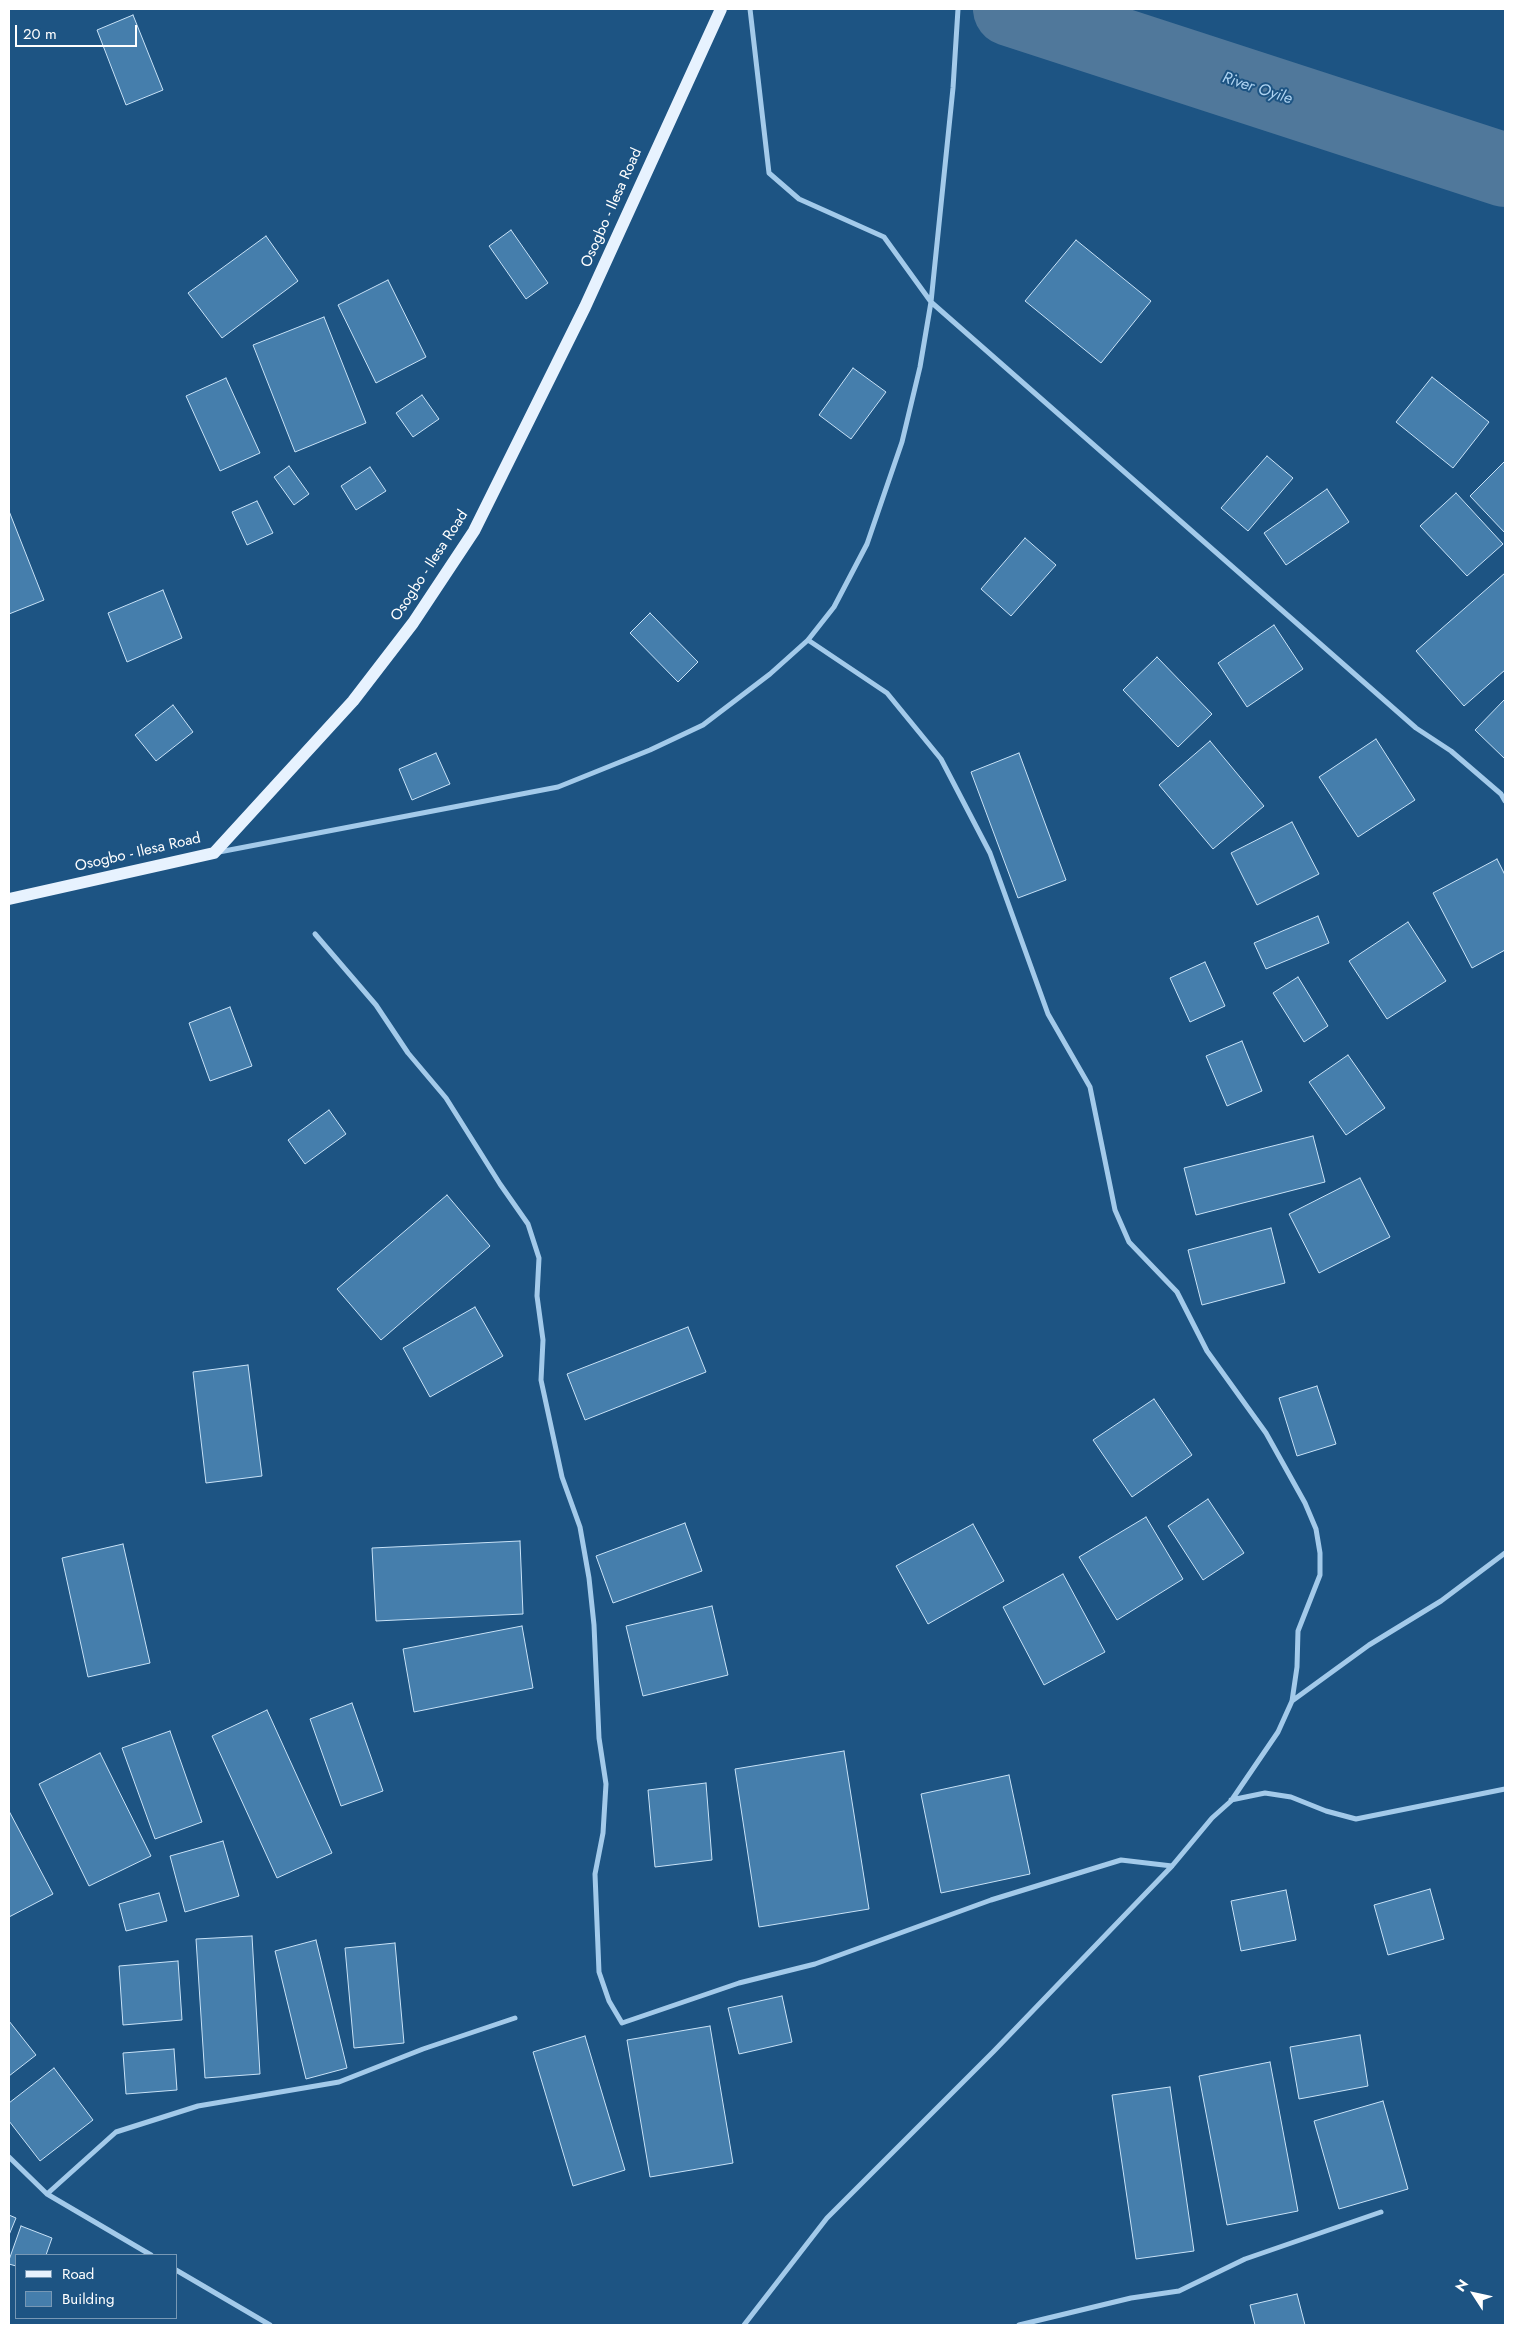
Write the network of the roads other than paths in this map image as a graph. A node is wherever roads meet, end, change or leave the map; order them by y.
1 (721, 9) edge
2 (750, 9) edge
3 (958, 9) edge
4 (931, 302) junction
5 (808, 640) junction
6 (1505, 801) edge
7 (214, 853) junction
8 (9, 899) edge
9 (315, 934) dead end
10 (1505, 1553) edge
11 (1292, 1702) junction
12 (1505, 1789) edge
13 (1231, 1801) junction
14 (1172, 1866) junction
15 (515, 2018) dead end
16 (9, 2157) edge
17 (46, 2194) junction
18 (1381, 2212) dead end
19 (149, 2254) edge
20 (178, 2271) edge
21 (270, 2325) edge
22 (744, 2325) edge
23 (1019, 2325) edge

1 - 7 main road, Osogbo - Ilesa Road
2 - 4 street
3 - 4 street
4 - 5 street
4 - 6 street
5 - 7 street
5 - 11 street
7 - 8 main road, Osogbo - Ilesa Road
9 - 14 street
10 - 11 street
11 - 13 street
12 - 13 street
13 - 14 street
14 - 22 street
15 - 17 street
16 - 17 street
17 - 19 street
18 - 23 street
20 - 21 street

